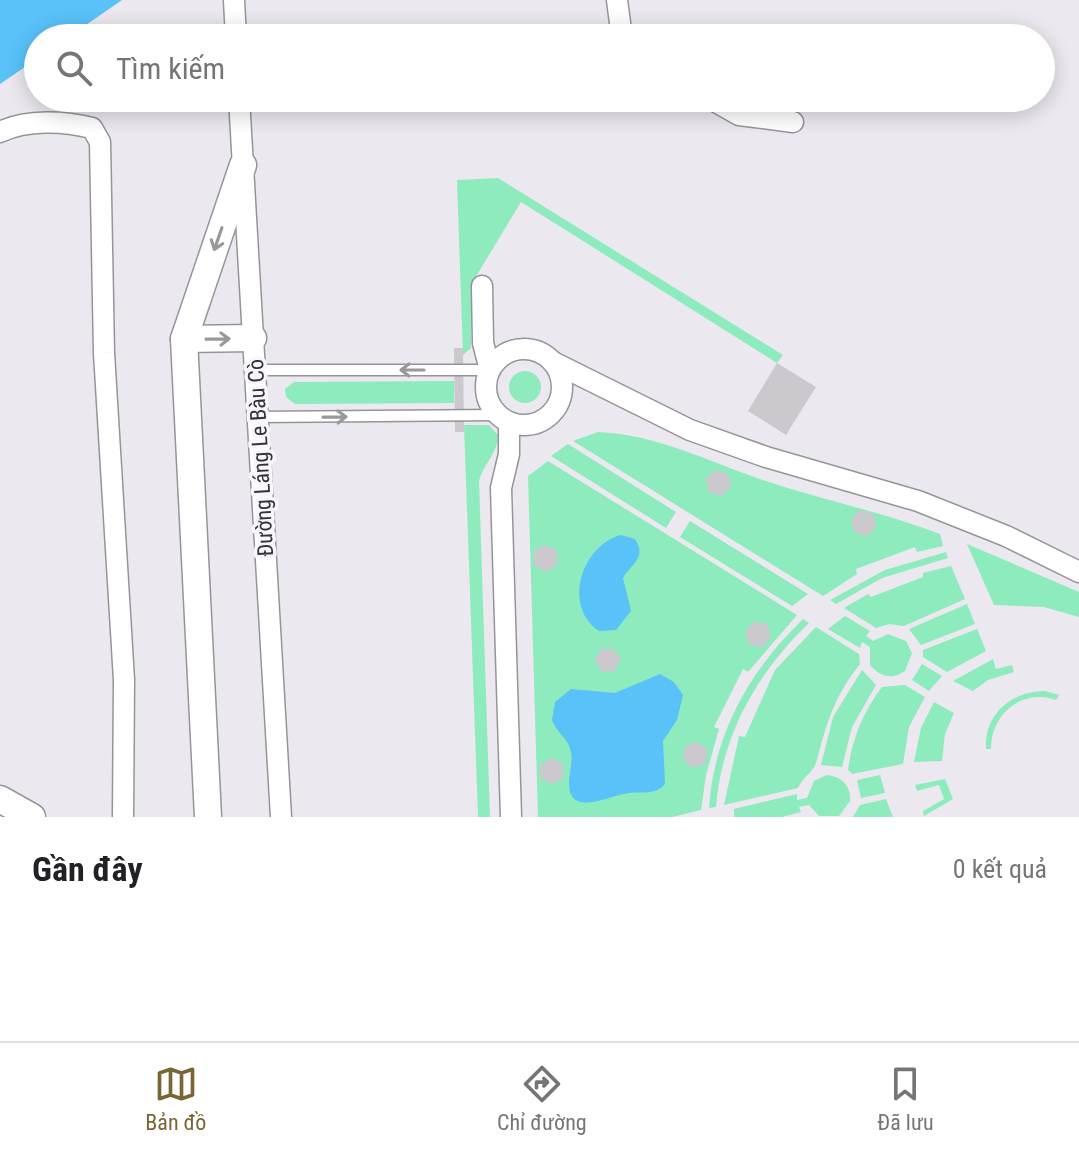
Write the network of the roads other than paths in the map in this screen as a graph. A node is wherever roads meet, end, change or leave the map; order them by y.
1 (234, 0) edge
2 (617, 0) edge
3 (235, 24) edge
4 (620, 24) edge
5 (240, 112) edge
6 (734, 112) edge
7 (793, 122) dead end
8 (0, 132) edge
9 (243, 165) junction
10 (482, 286) dead end
11 (253, 338) junction
12 (184, 339) junction
13 (553, 362) junction
14 (254, 370) junction
15 (490, 370) junction
16 (257, 417) junction
17 (504, 418) junction
18 (1079, 572) edge
19 (0, 799) edge
20 (32, 817) edge
21 (123, 817) edge
22 (208, 817) edge
23 (281, 817) edge
24 (511, 817) edge

1 - 3 street
2 - 4 street
5 - 9 street, Đường Láng Le Bàu Cò
6 - 7 street
8 - 21 street
9 - 11 street, Đường Láng Le Bàu Cò
9 -> 12 street
10 - 15 street
12 -> 11 street
11 - 14 street, Đường Láng Le Bàu Cò
12 - 22 street
13 - 15 street
13 - 17 street
13 - 18 street
15 -> 14 lane
14 - 16 street, Đường Láng Le Bàu Cò
15 - 17 street
16 -> 17 lane
16 - 23 street, Đường Láng Le Bàu Cò
17 - 24 street
19 - 20 street

